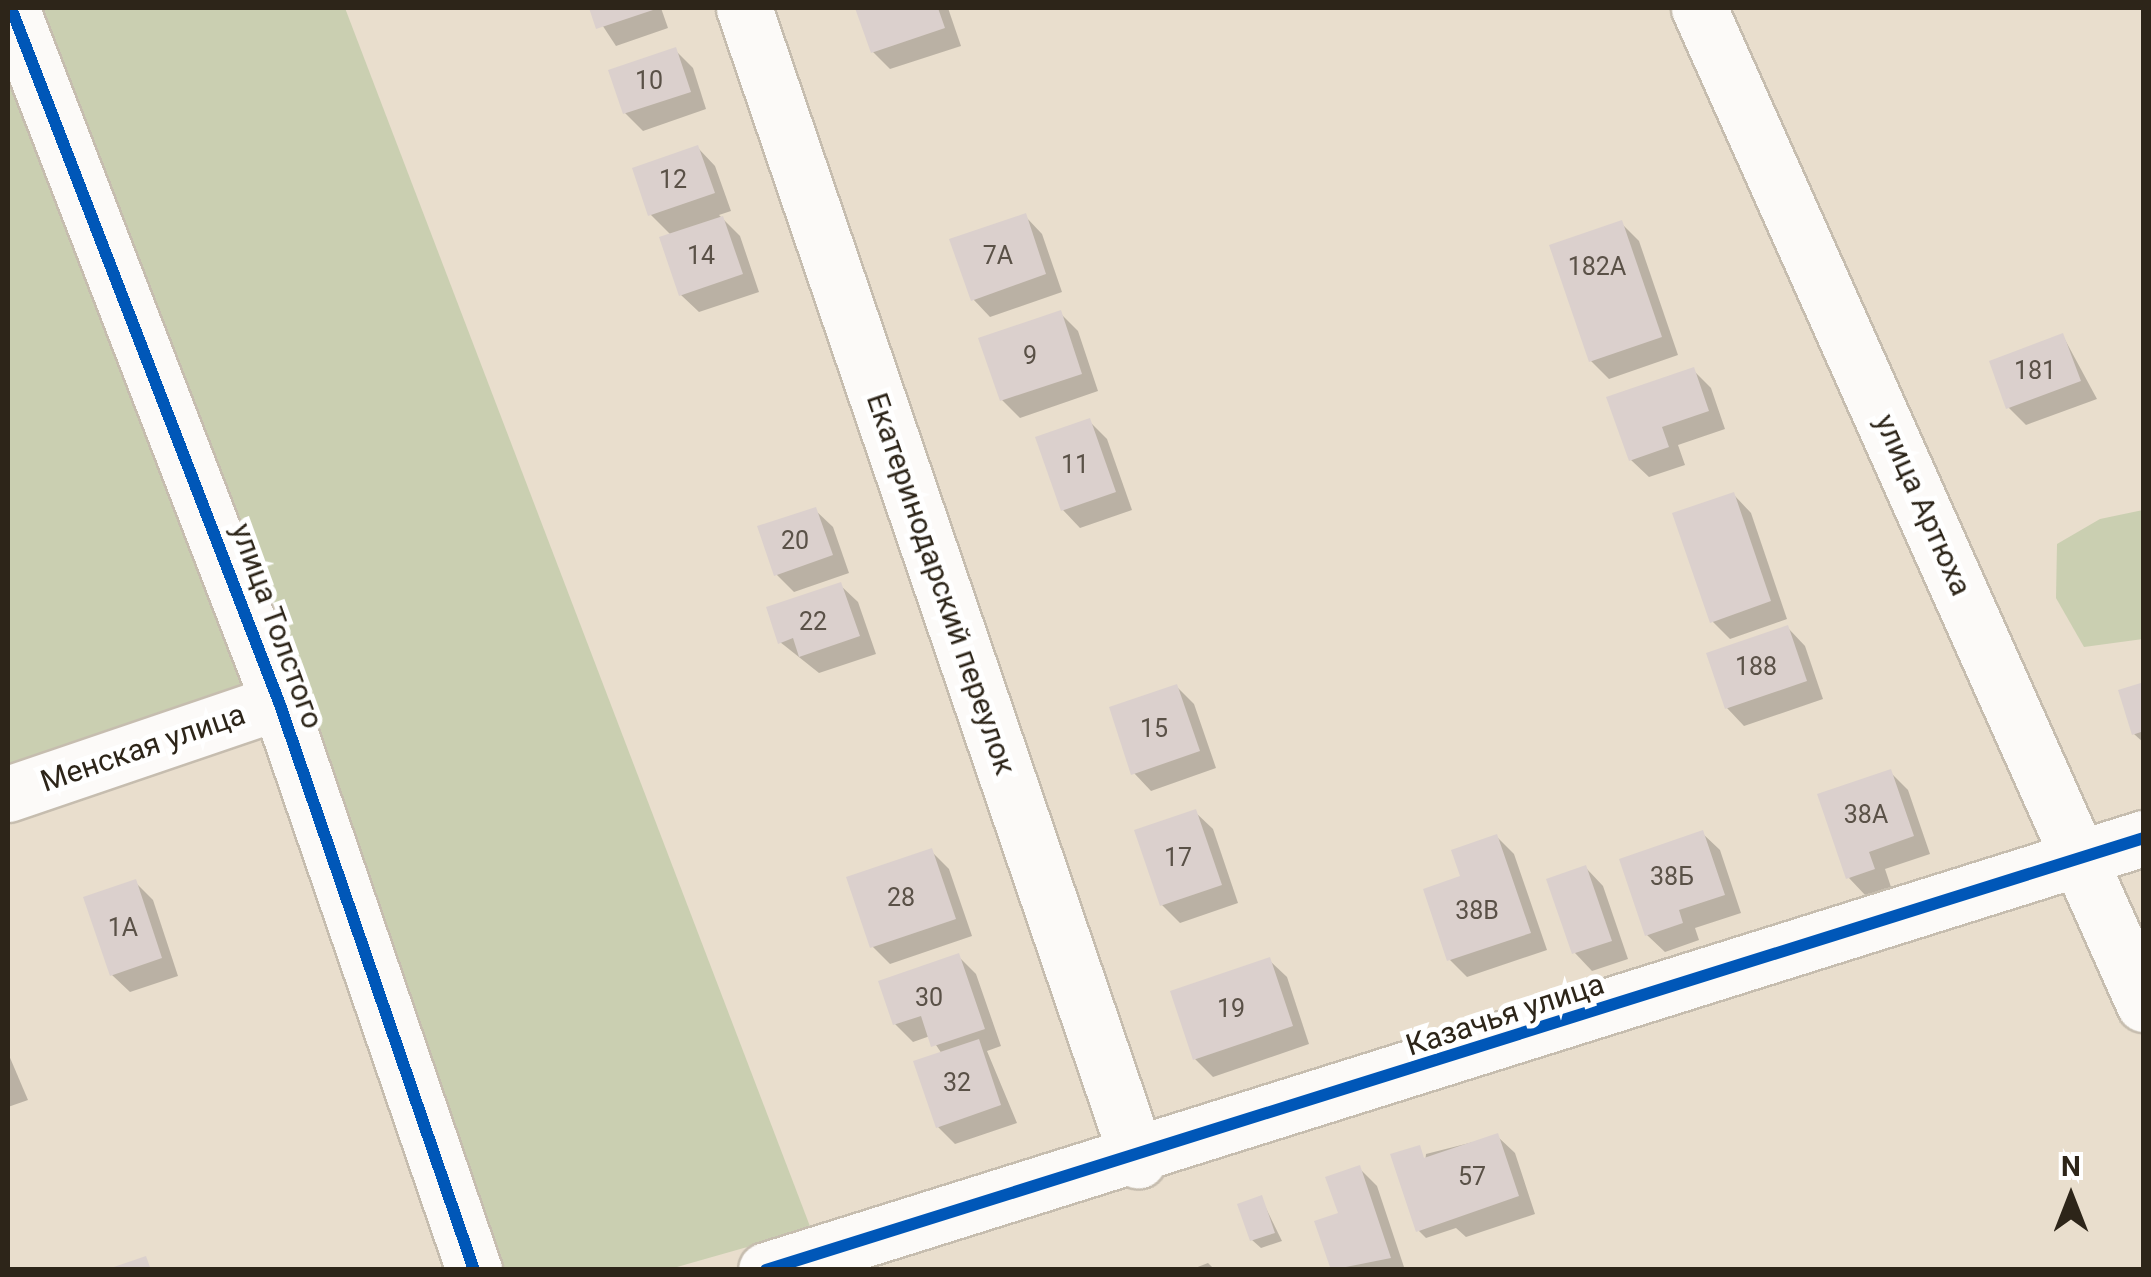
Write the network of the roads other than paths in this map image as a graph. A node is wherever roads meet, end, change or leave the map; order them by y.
1 (11, 8) edge
2 (744, 8) edge
3 (1699, 8) edge
4 (279, 702) junction
5 (8, 794) edge
6 (2144, 838) edge
7 (2081, 854) junction
8 (2144, 1004) edge
9 (1138, 1160) junction
10 (474, 1270) edge
11 (766, 1270) edge

1 - 4 street, улица Толстого
2 - 9 street, Екатеринодарский переулок
3 - 7 street, улица Артюха
4 - 5 street, Менская улица
4 - 10 street, улица Толстого
6 - 7 street, Казачья улица
7 - 8 street, улица Артюха
7 - 9 street, Казачья улица
9 - 11 street, Казачья улица

